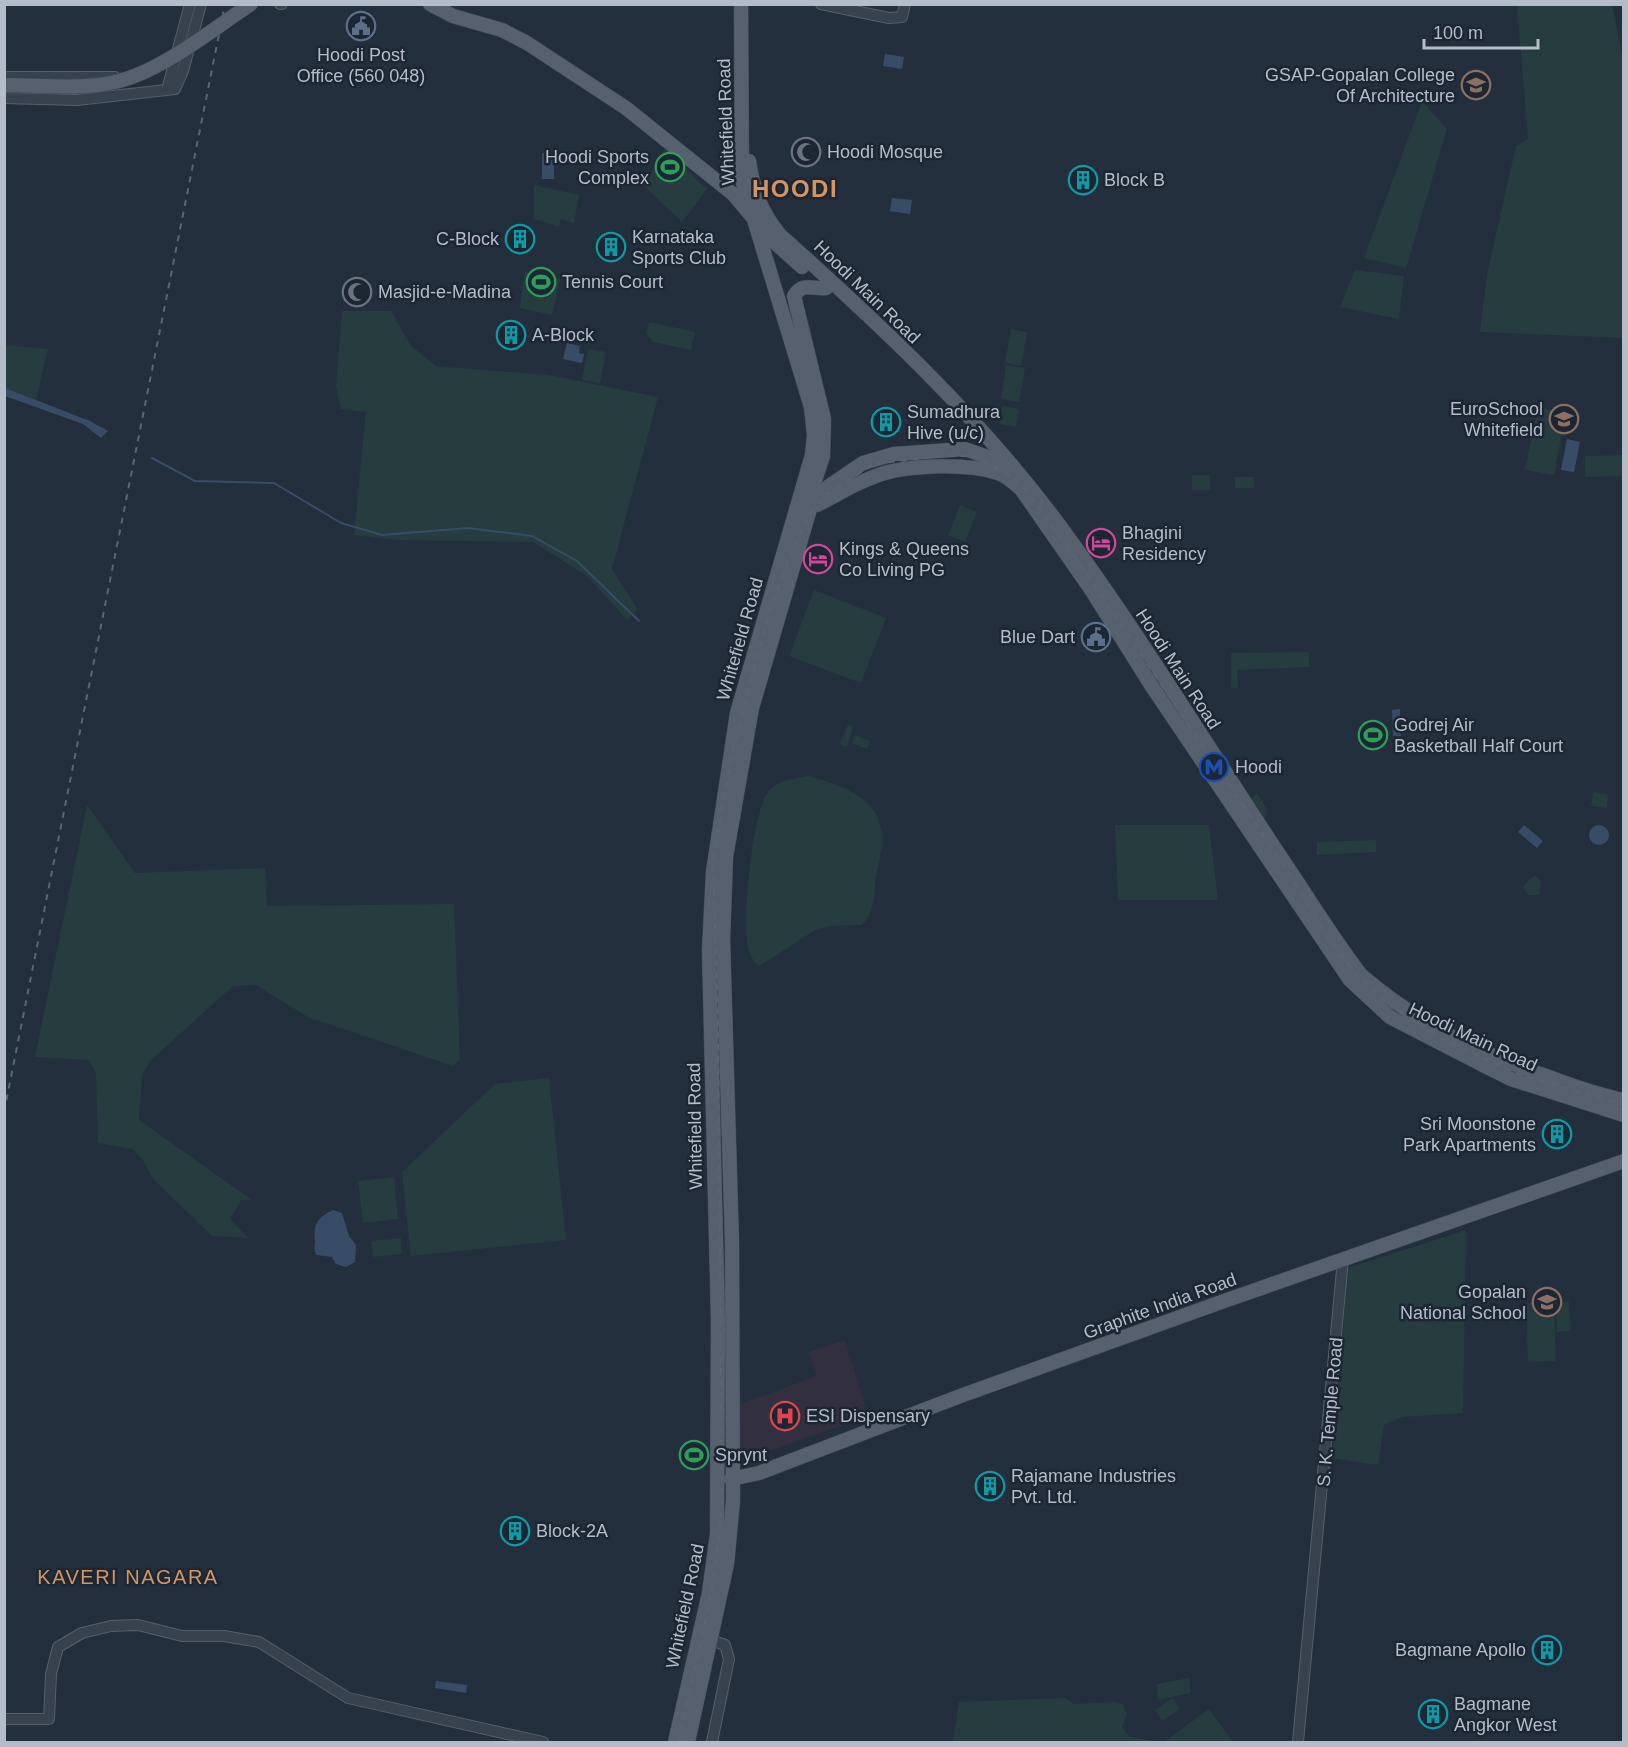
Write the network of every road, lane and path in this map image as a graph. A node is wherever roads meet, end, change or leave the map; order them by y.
1 (190, 4) edge
2 (201, 4) edge
3 (251, 4) edge
4 (264, 4) edge
5 (430, 4) edge
6 (445, 4) edge
7 (741, 4) edge
8 (750, 4) edge
9 (821, 4) edge
10 (905, 4) edge
11 (179, 46) junction
12 (136, 68) junction
13 (4, 76) edge
14 (4, 85) edge
15 (169, 90) junction
16 (4, 91) edge
17 (142, 93) junction
18 (4, 98) edge
19 (732, 192) junction
20 (759, 216) junction
21 (826, 288) junction
22 (914, 368) junction
23 (1005, 465) junction
24 (810, 509) junction
25 (795, 514) junction
26 (1052, 525) junction
27 (1623, 1100) edge
28 (1623, 1115) edge
29 (1623, 1161) edge
30 (1340, 1260) junction
31 (731, 1479) junction
32 (723, 1534) junction
33 (711, 1640) junction
34 (4, 1719) edge
35 (543, 1743) edge
36 (675, 1743) edge
37 (688, 1743) edge
38 (712, 1743) edge
39 (1298, 1743) edge

1 - 11 street
2 - 15 street
3 - 14 main road, bridge
4 - 16 main road, bridge
5 - 19 main road
6 - 19 main road, Hoodi Main Road
7 - 20 main road, Whitefield Road
8 - 20 main road, Whitefield Road
9 - 10 street
11 - 12 street
11 - 15 street
12 - 13 street
12 - 17 street
15 - 17 street
17 - 18 street
19 - 20 main road, Hoodi Main Road
20 - 21 main road, Hoodi Main Road
20 - 22 main road, Hoodi Main Road
20 - 25 main road, Whitefield Road
21 - 22 main road, Hoodi Main Road
21 - 25 main road, Whitefield Road
22 - 23 main road, Hoodi Main Road
23 - 24 main road
23 - 24 main road
23 - 26 main road, Hoodi Main Road
24 - 31 main road, Whitefield Road
25 - 32 main road, Whitefield Road
26 - 27 main road, Hoodi Main Road
26 - 28 main road, Hoodi Main Road
29 - 30 main road, Graphite India Road
30 - 31 main road, Graphite India Road
30 - 39 street, S. K. Temple Road
31 - 32 main road, Whitefield Road
32 - 33 main road, Whitefield Road
32 - 36 main road, Whitefield Road
33 - 37 main road, Whitefield Road
33 - 38 street
34 - 35 street

